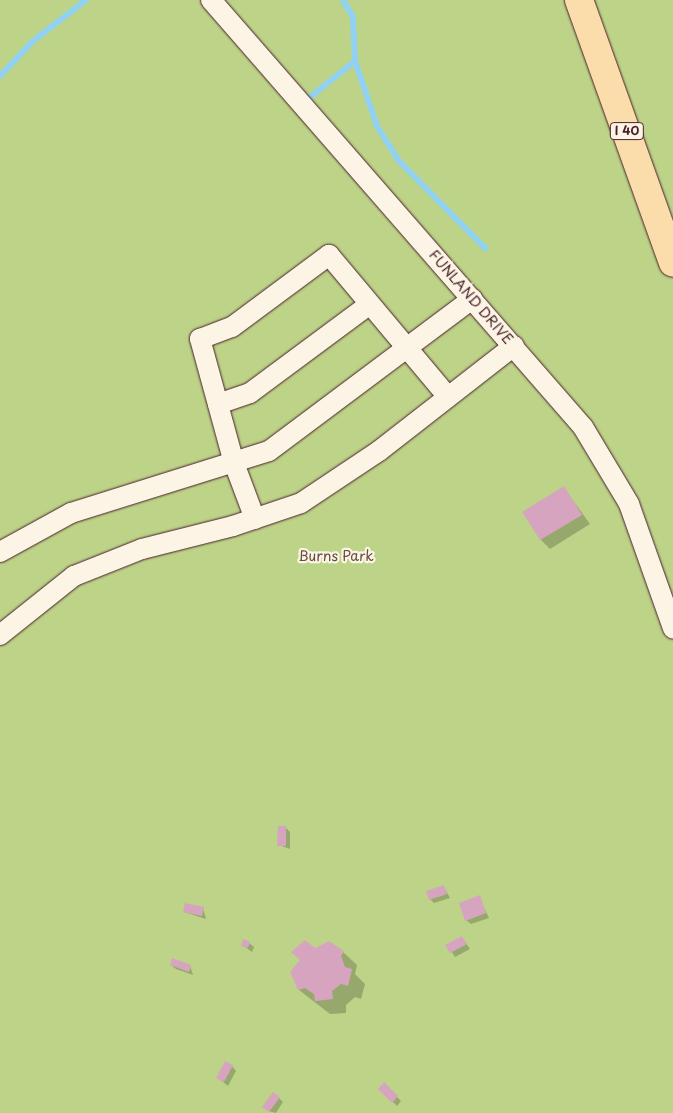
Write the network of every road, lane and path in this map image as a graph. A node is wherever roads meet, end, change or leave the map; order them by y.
1 (211, 0) edge
2 (578, 0) edge
3 (673, 263) edge
4 (472, 299) junction
5 (370, 304) junction
6 (514, 346) junction
7 (407, 348) junction
8 (448, 397) junction
9 (218, 404) junction
10 (234, 462) junction
11 (255, 519) junction
12 (0, 552) edge
13 (673, 628) edge
14 (0, 635) edge

1 - 4 street, FUNLAND DRIVE
2 - 3 highway, I 40
4 - 6 street, FUNLAND DRIVE
4 - 7 street
5 - 7 street
5 - 9 street
5 - 9 street
6 - 8 street
6 - 13 street, FUNLAND DRIVE
7 - 8 street
7 - 10 street
8 - 11 street
9 - 10 street
10 - 11 street
10 - 12 street
11 - 14 street

